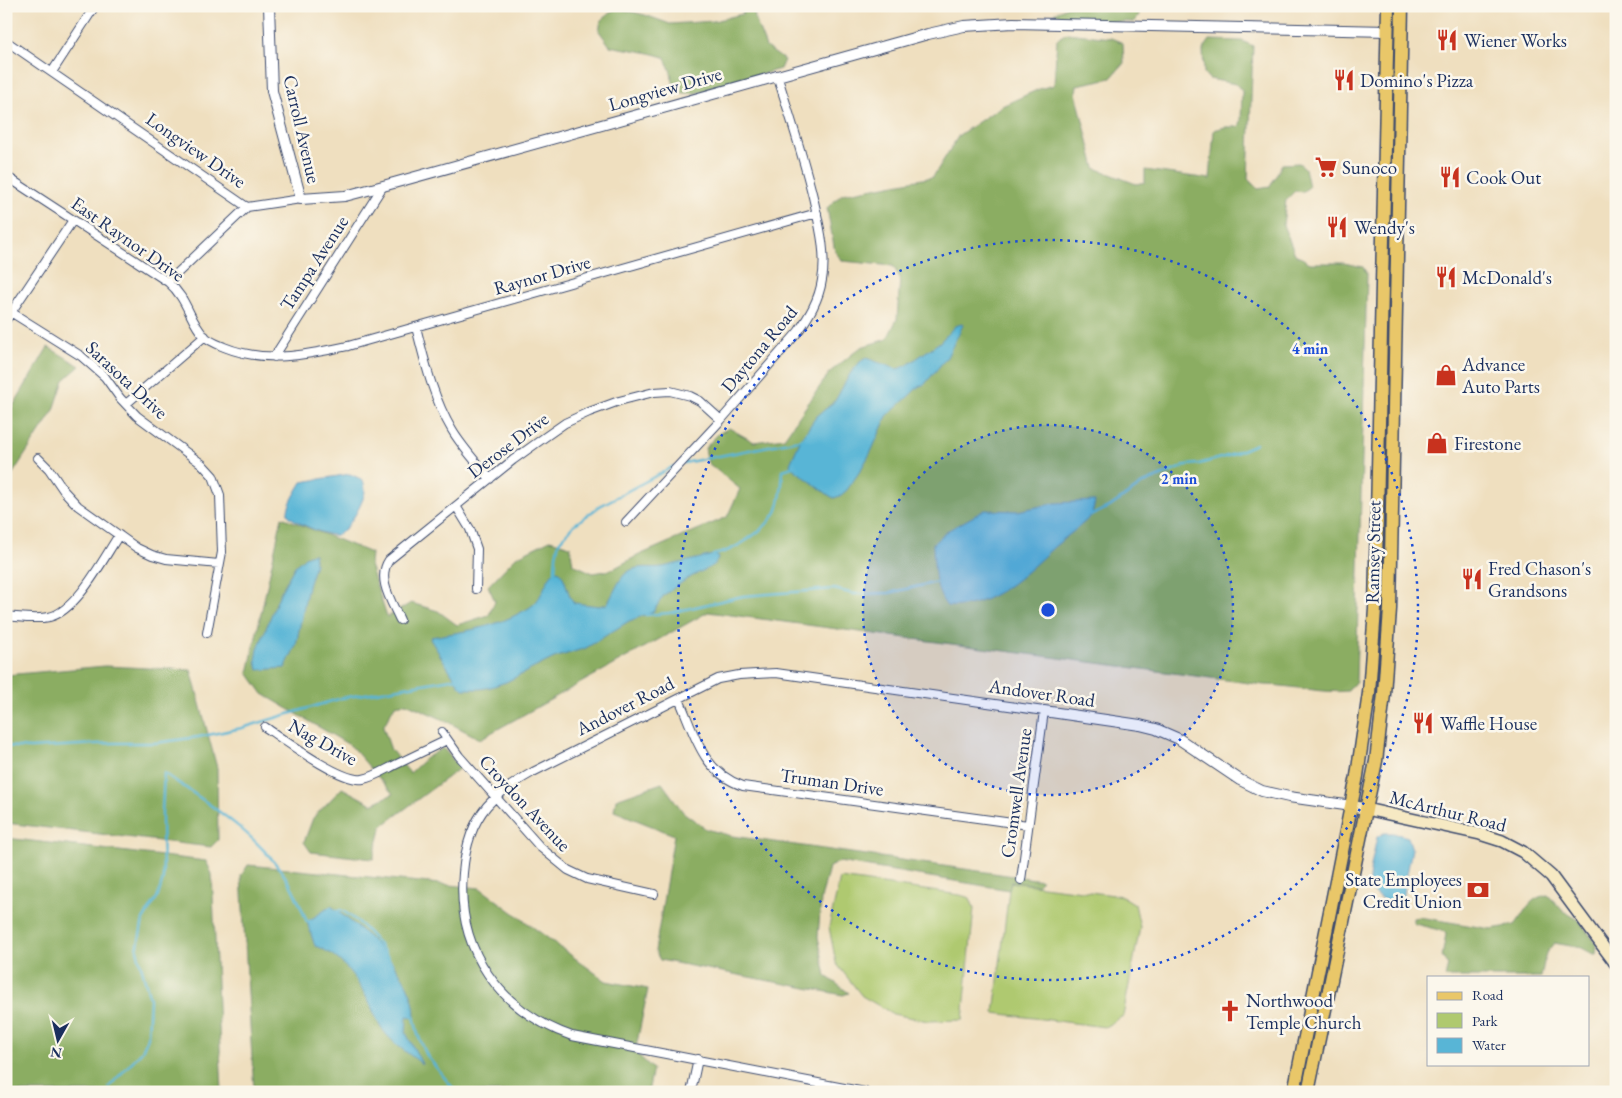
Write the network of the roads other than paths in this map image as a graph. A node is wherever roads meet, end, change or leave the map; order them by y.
1 (95, 6) edge
2 (269, 6) edge
3 (1388, 6) edge
4 (1402, 6) edge
5 (1388, 31) junction
6 (6, 40) edge
7 (52, 72) junction
8 (777, 75) junction
9 (6, 176) edge
10 (383, 186) junction
11 (301, 200) junction
12 (247, 207) junction
13 (817, 214) junction
14 (1399, 218) junction
15 (73, 220) junction
16 (1383, 226) junction
17 (1399, 232) junction
18 (168, 282) junction
19 (9, 311) edge
20 (6, 320) edge
21 (416, 327) junction
22 (204, 336) junction
23 (274, 357) junction
24 (126, 404) junction
25 (721, 420) junction
26 (38, 458) dead end
27 (490, 479) junction
28 (1377, 505) junction
29 (456, 506) junction
30 (1392, 506) junction
31 (626, 522) dead end
32 (119, 535) junction
33 (219, 564) junction
34 (476, 589) dead end
35 (6, 616) edge
36 (400, 620) dead end
37 (207, 633) dead end
38 (678, 699) junction
39 (1044, 711) junction
40 (265, 728) dead end
41 (442, 732) dead end
42 (447, 740) junction
43 (496, 798) junction
44 (1352, 806) junction
45 (1366, 809) junction
46 (1028, 825) junction
47 (1021, 880) dead end
48 (654, 894) dead end
49 (1616, 964) edge
50 (698, 1060) junction
51 (691, 1092) edge
52 (865, 1092) edge
53 (1294, 1092) edge
54 (1308, 1092) edge

1 - 7 street
2 - 11 street, Carroll Avenue
3 - 5 main road, Ramsey Street
4 - 14 main road, Ramsey Street
5 - 8 street, Longview Drive
5 - 16 main road, Ramsey Street
6 - 7 street, Longview Drive
7 - 12 street, Longview Drive
8 - 10 street, Longview Drive
8 - 13 street, Daytona Road
9 - 15 street, East Raynor Drive
10 - 11 street, Longview Drive
10 - 23 street, Tampa Avenue
11 - 12 street, Longview Drive
12 - 18 street
13 - 21 street, Raynor Drive
13 - 25 street, Daytona Road
14 - 16 main road
14 - 17 main road, Ramsey Street
15 - 18 street, East Raynor Drive
15 - 19 street
16 - 17 main road
16 - 28 main road, Ramsey Street
17 - 30 main road, Ramsey Street
18 - 22 street, East Raynor Drive
19 - 20 street
19 - 24 street, Sarasota Drive
21 - 23 street, Raynor Drive
21 - 27 street
22 - 23 street
22 - 24 street
24 - 33 street, Sarasota Drive
25 - 27 street, Derose Drive
25 - 31 street, Daytona Road
26 - 32 street
27 - 29 street, Derose Drive
28 - 30 main road
28 - 44 main road, Ramsey Street
29 - 34 street
29 - 36 street, Derose Drive
30 - 45 main road, Ramsey Street
32 - 33 street
32 - 35 street
33 - 37 street, Sarasota Drive
38 - 39 street, Andover Road
38 - 43 street, Andover Road
38 - 46 street, Truman Drive
39 - 44 street, Andover Road
39 - 46 street, Cromwell Avenue
40 - 42 street, Nag Drive
41 - 42 street, Croydon Avenue
42 - 43 street, Croydon Avenue
43 - 48 street, Croydon Avenue
43 - 50 street, Andover Road
44 - 45 main road, McArthur Road
44 - 53 main road, Ramsey Street
45 - 49 main road, McArthur Road
45 - 54 main road, Ramsey Street
46 - 47 street, Cromwell Avenue
50 - 51 street
50 - 52 street, Andover Road

